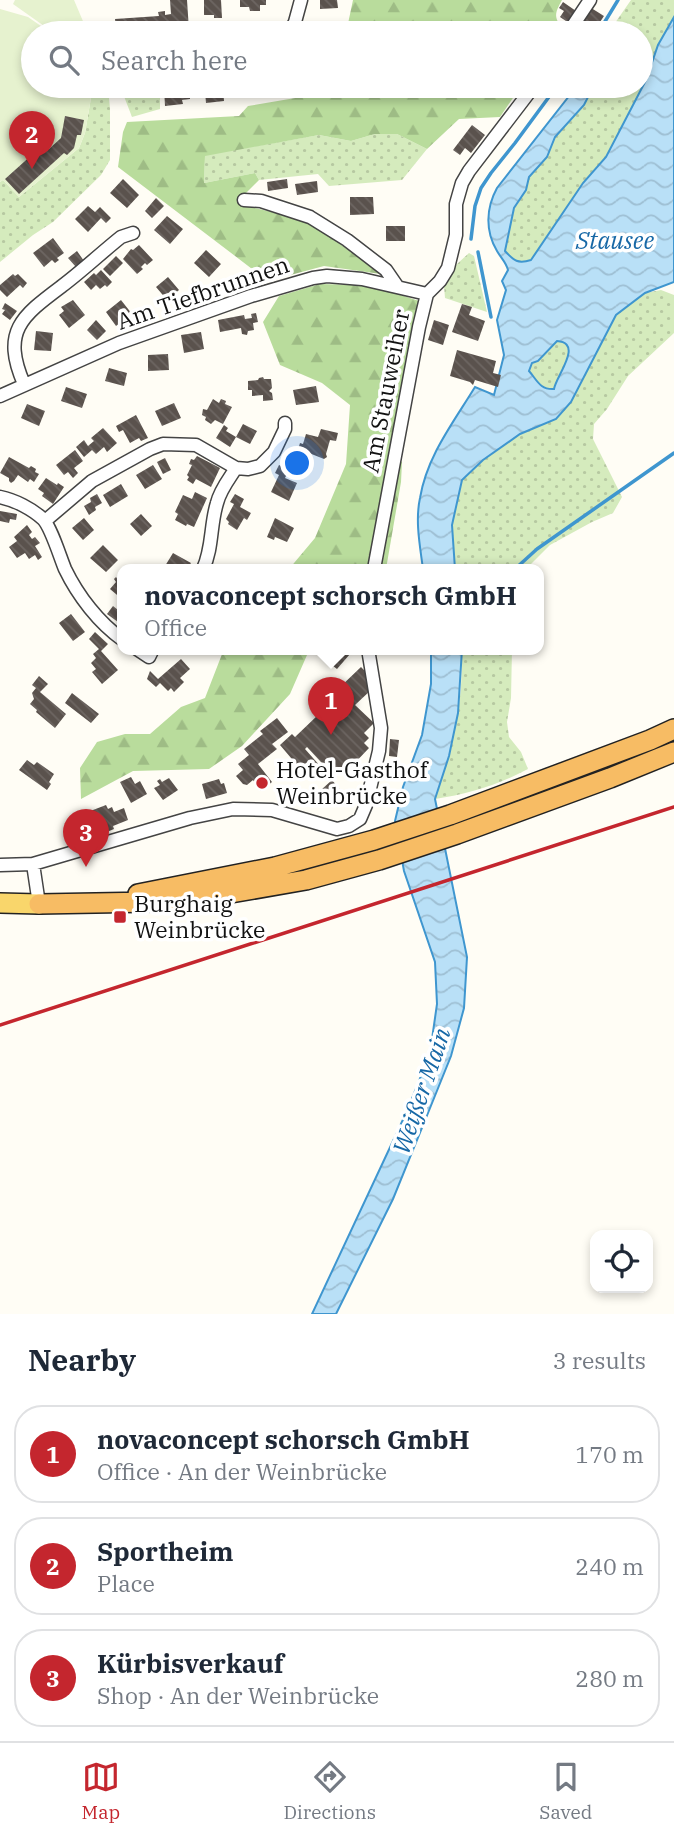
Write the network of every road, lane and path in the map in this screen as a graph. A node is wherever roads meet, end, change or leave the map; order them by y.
1 (301, 0) edge
2 (590, 0) edge
3 (295, 21) edge
4 (576, 21) edge
5 (525, 98) edge
6 (244, 200) dead end
7 (133, 233) dead end
8 (397, 286) junction
9 (428, 295) junction
10 (24, 384) junction
11 (0, 396) edge
12 (285, 423) dead end
13 (236, 468) junction
14 (0, 497) edge
15 (45, 521) junction
16 (205, 564) edge
17 (375, 564) edge
18 (117, 635) edge
19 (369, 655) edge
20 (674, 730) edge
21 (674, 752) edge
22 (0, 864) edge
23 (33, 864) junction
24 (101, 902) junction
25 (0, 903) edge
26 (39, 904) junction

1 - 3 street
2 - 4 street
5 - 9 street, Am Stauweiher
6 - 8 street
7 - 10 street
8 - 9 street, Am Tiefbrunnen
8 - 10 street, Am Tiefbrunnen
9 - 17 street, Am Stauweiher
10 - 11 street, Am Tiefbrunnen
12 - 13 street
13 - 15 street
13 - 16 street
14 - 15 street
15 - 18 street
19 - 23 street
20 - 24 highway
21 - 24 highway
22 - 23 street
23 - 26 street
24 - 26 highway
25 - 26 main road

